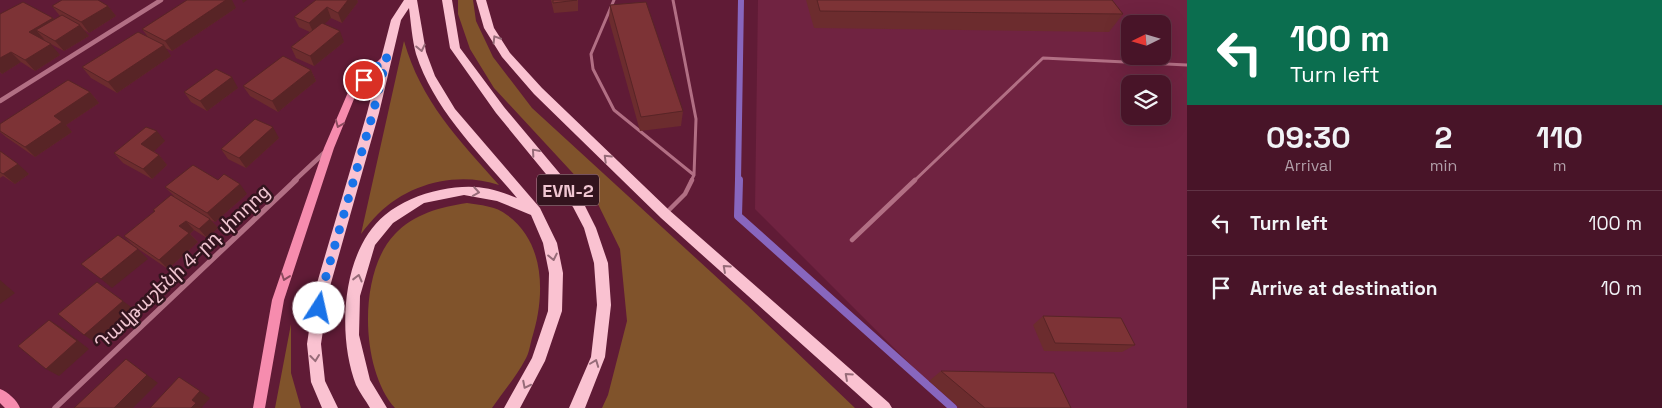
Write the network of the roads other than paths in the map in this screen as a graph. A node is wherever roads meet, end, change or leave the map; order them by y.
1 (161, 0) edge
2 (411, 0) edge
3 (447, 0) edge
4 (481, 0) edge
5 (614, 0) edge
6 (673, 0) edge
7 (387, 56) junction
8 (1187, 65) edge
9 (0, 101) edge
10 (330, 148) junction
11 (694, 175) junction
12 (536, 212) junction
13 (665, 214) junction
14 (852, 240) dead end
15 (0, 395) edge
16 (14, 408) edge
17 (55, 408) edge
18 (259, 408) edge
19 (330, 408) edge
20 (379, 408) edge
21 (512, 408) edge
22 (576, 408) edge
23 (884, 408) edge

1 - 9 street
2 - 7 main road
2 -> 12 main road, EVN-2
22 -> 3 main road, EVN-2
13 -> 4 main road
5 - 11 lane
6 - 11 lane
7 -> 10 street
7 -> 19 main road
8 - 14 lane
10 - 17 street, Դավթաշենի 4-րդ փողոց
10 -> 18 street
11 - 13 lane
20 -> 12 main road
12 -> 21 main road, EVN-2
23 -> 13 main road
15 - 16 street

